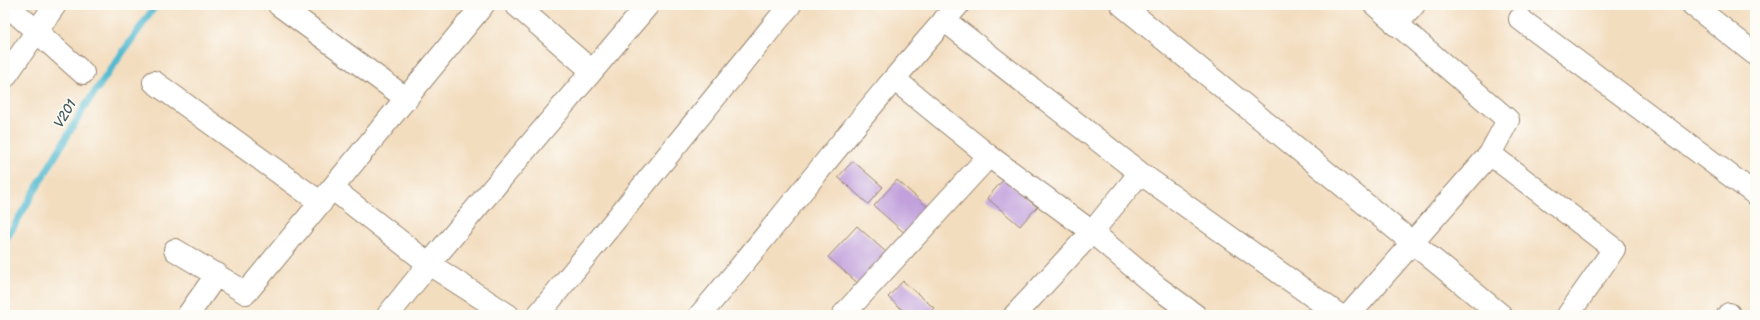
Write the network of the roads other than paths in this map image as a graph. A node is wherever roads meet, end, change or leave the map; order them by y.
1 (7, 5) edge
2 (55, 5) edge
3 (279, 5) edge
4 (516, 5) edge
5 (648, 5) edge
6 (790, 5) edge
7 (1122, 5) edge
8 (1375, 5) edge
9 (1414, 5) edge
10 (1692, 5) edge
11 (475, 8) edge
12 (951, 13) edge
13 (1520, 19) dead end
14 (1396, 25) junction
15 (37, 31) junction
16 (1755, 54) edge
17 (592, 71) junction
18 (83, 72) dead end
19 (5, 77) edge
20 (894, 80) junction
21 (154, 82) dead end
22 (407, 99) junction
23 (1490, 154) junction
24 (989, 156) junction
25 (1140, 173) junction
26 (1755, 194) edge
27 (327, 196) junction
28 (1092, 232) junction
29 (1413, 243) junction
30 (175, 250) dead end
31 (429, 264) junction
32 (217, 274) junction
33 (1186, 313) edge
34 (188, 315) edge
35 (388, 315) edge
36 (508, 315) edge
37 (538, 315) edge
38 (700, 315) edge
39 (843, 315) edge
40 (1015, 315) edge
41 (1339, 315) edge
42 (1349, 315) edge
43 (1501, 315) edge
44 (1568, 315) edge

1 - 15 street
2 - 15 street
3 - 22 street
4 - 17 street
5 - 17 street
6 - 37 street
7 - 29 street
8 - 14 street
9 - 14 street
10 - 16 street
11 - 22 street
12 - 20 street
12 - 25 street
13 - 26 street
14 - 23 street
15 - 18 street
15 - 19 street
17 - 31 street
20 - 24 street
20 - 38 street
21 - 27 street
22 - 27 street
23 - 29 street
23 - 44 street
24 - 28 street
24 - 39 street
25 - 28 street
25 - 41 street
27 - 31 street
27 - 32 street
28 - 33 street
28 - 40 street
29 - 42 street
29 - 43 street
30 - 32 street
31 - 35 street
31 - 36 street
32 - 34 street

